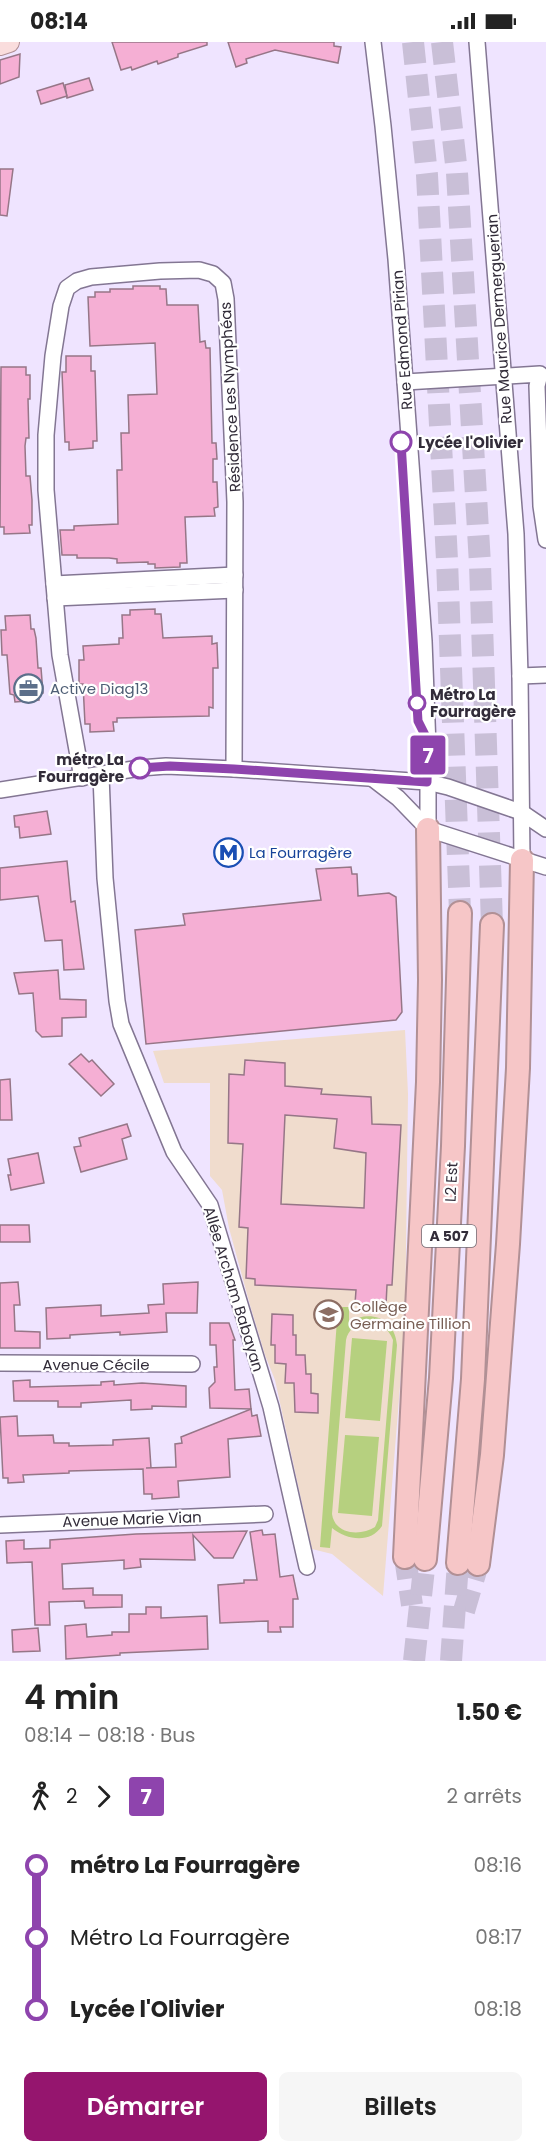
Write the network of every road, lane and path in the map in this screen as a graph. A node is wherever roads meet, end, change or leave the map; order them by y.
1 (9, 42) edge
2 (373, 42) edge
3 (477, 42) edge
4 (0, 45) edge
5 (503, 376) junction
6 (405, 382) junction
7 (546, 540) edge
8 (235, 582) junction
9 (55, 591) junction
10 (546, 675) edge
11 (520, 676) junction
12 (234, 769) junction
13 (101, 775) junction
14 (82, 778) junction
15 (372, 778) junction
16 (427, 782) junction
17 (0, 790) edge
18 (521, 812) junction
19 (428, 829) junction
20 (546, 829) edge
21 (522, 860) junction
22 (546, 867) edge
23 (460, 913) tunnel mouth
24 (492, 925) tunnel mouth
25 (0, 1363) edge
26 (192, 1364) dead end
27 (265, 1514) dead end
28 (0, 1525) edge
29 (307, 1567) dead end

1 - 4 main road
2 - 6 street, Rue Edmond Pirian
3 - 5 street, Rue Maurice Dermerguerian
5 - 6 street
5 - 7 street
5 - 11 street, Rue Maurice Dermerguerian
6 - 16 street, Rue Edmond Pirian
8 - 9 street
8 - 9 street, Résidence Les Nymphéas
8 - 12 street, Résidence Les Nymphéas
9 - 14 street, Résidence Les Nymphéas
10 - 11 street
11 - 18 street, Rue Maurice Dermerguerian
12 - 13 street
12 - 15 street
13 - 14 street
13 - 29 street, Allée Archam Babayan
14 - 17 street
15 - 16 street
15 - 19 street
16 - 18 street
16 - 19 street, Rue Edmond Pirian
18 - 20 street
18 - 21 street, Rue Maurice Dermerguerian
19 - 21 street
19 - 23 highway, L2 Est / A 507
21 - 22 street
21 - 24 highway, L2 Est / A 507
25 - 26 street, Avenue Cécile
27 - 28 street, Avenue Marie Vian

